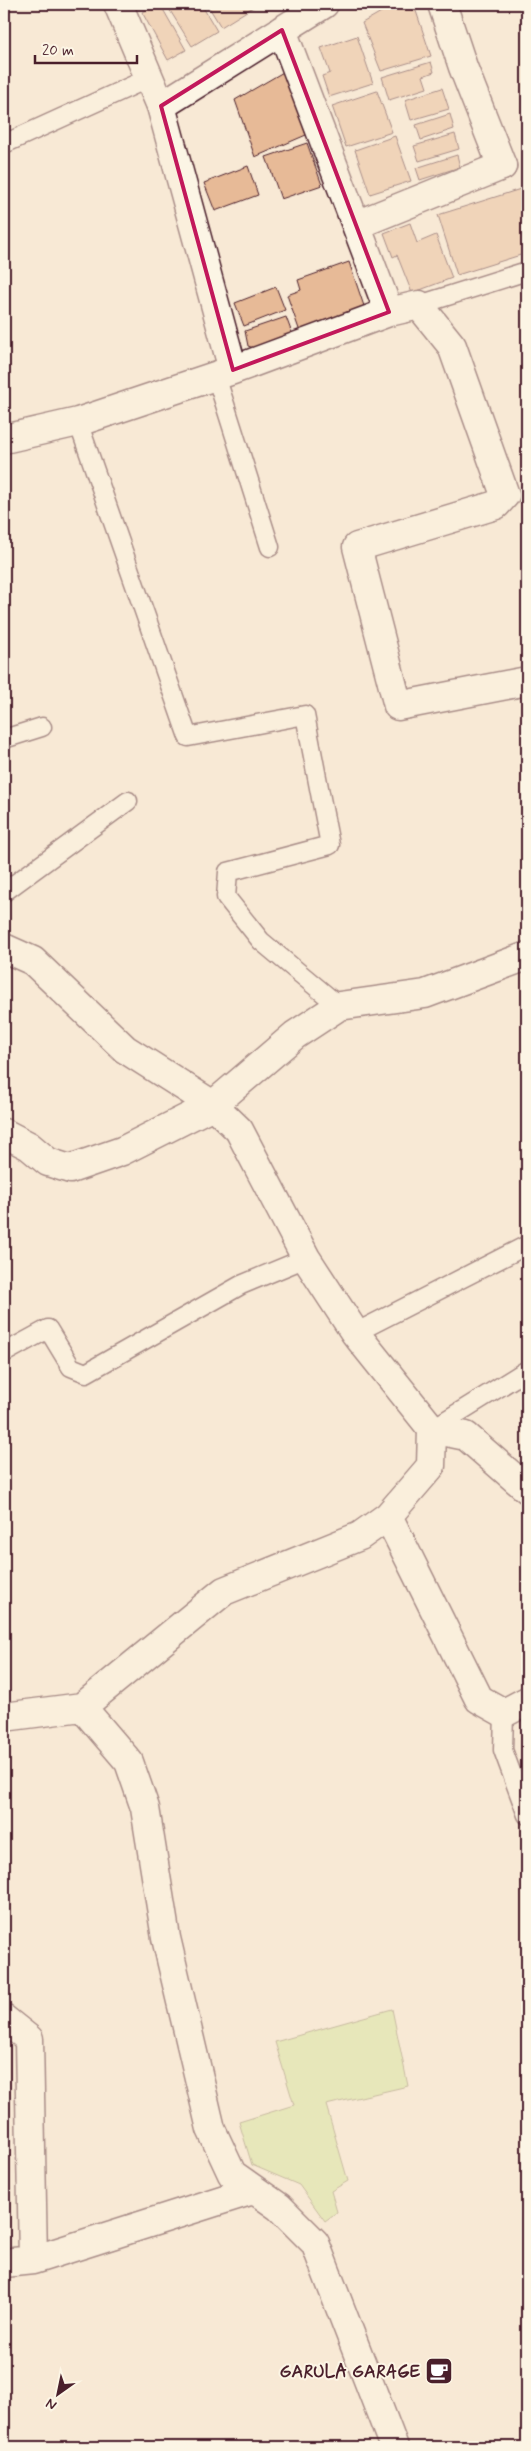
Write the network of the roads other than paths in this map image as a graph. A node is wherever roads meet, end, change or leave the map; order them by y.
1 (118, 4) edge
2 (324, 4) edge
3 (442, 4) edge
4 (282, 30) junction
5 (149, 78) junction
6 (161, 106) junction
7 (4, 144) edge
8 (356, 224) junction
9 (527, 270) edge
10 (419, 305) junction
11 (389, 312) junction
12 (224, 373) junction
13 (78, 422) junction
14 (4, 440) edge
15 (270, 547) dead end
16 (527, 681) edge
17 (42, 727) dead end
18 (4, 739) edge
19 (128, 800) dead end
20 (4, 892) edge
21 (4, 948) edge
22 (527, 956) edge
23 (339, 1006) junction
24 (213, 1106) junction
25 (4, 1133) edge
26 (527, 1246) edge
27 (306, 1258) junction
28 (355, 1333) junction
29 (4, 1353) edge
30 (527, 1370) edge
31 (432, 1429) junction
32 (527, 1489) edge
33 (388, 1516) junction
34 (82, 1707) junction
35 (516, 1707) edge
36 (4, 1718) edge
37 (527, 1815) edge
38 (4, 2019) edge
39 (253, 2190) junction
40 (33, 2260) junction
41 (4, 2263) edge
42 (394, 2447) edge

1 - 5 street
2 - 4 street
3 - 8 street
4 - 6 street
4 - 8 street
5 - 6 street
5 - 7 lane
6 - 12 street
8 - 11 street
9 - 10 lane
10 - 11 street
10 - 16 street
11 - 12 street
12 - 13 street
12 - 15 lane
13 - 14 street
13 - 23 lane
17 - 18 lane
19 - 20 lane
21 - 24 street
22 - 23 street
23 - 24 street
24 - 25 street
24 - 27 street
26 - 28 lane
27 - 28 street
27 - 29 lane
28 - 31 street
30 - 31 lane
31 - 32 street
31 - 33 street
33 - 34 street
33 - 35 street
34 - 36 street
34 - 39 street
35 - 37 lane
38 - 40 street
39 - 40 street
39 - 42 street
40 - 41 street

